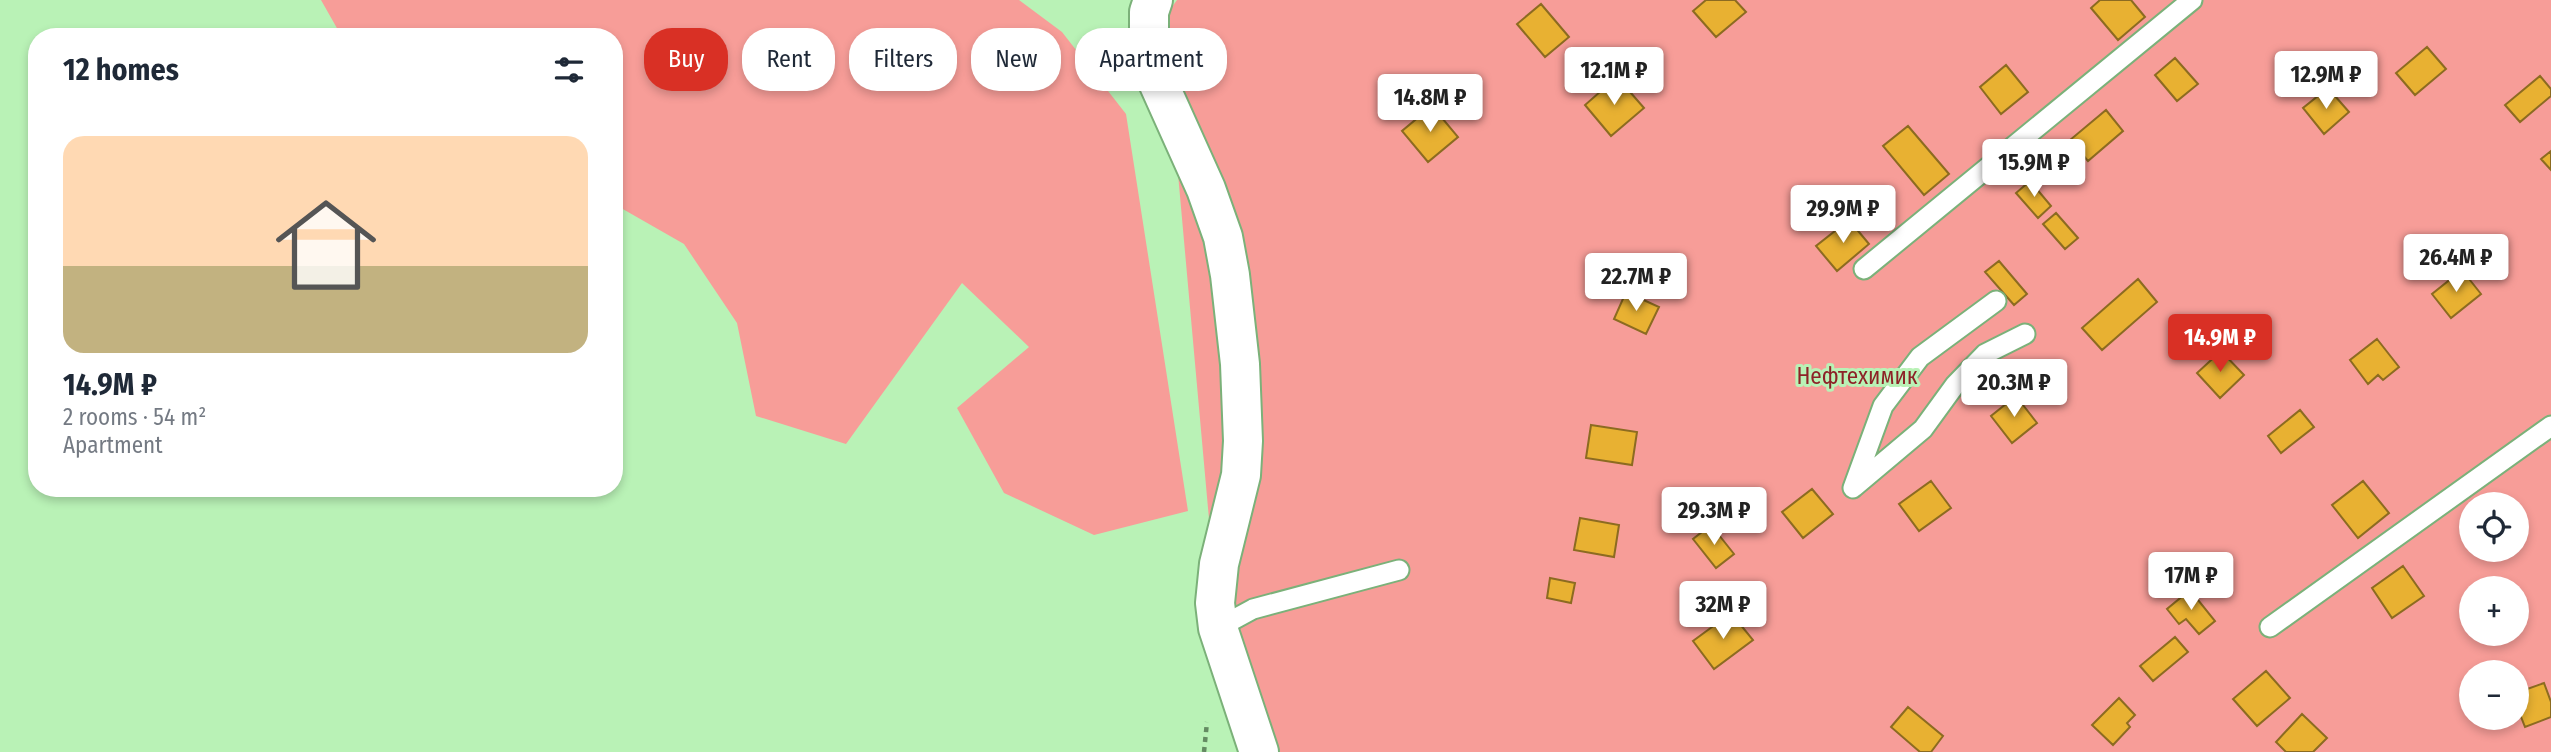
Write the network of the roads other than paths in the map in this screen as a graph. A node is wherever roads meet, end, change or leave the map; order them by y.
1 (1153, 0) edge
2 (2192, 0) edge
3 (1864, 269) dead end
4 (1996, 301) dead end
5 (2025, 334) dead end
6 (2551, 426) edge
7 (1399, 570) dead end
8 (2270, 627) dead end
9 (1218, 628) junction
10 (1259, 752) edge

1 - 9 street
2 - 3 lane
4 - 5 lane
6 - 8 lane
7 - 9 lane
9 - 10 street

